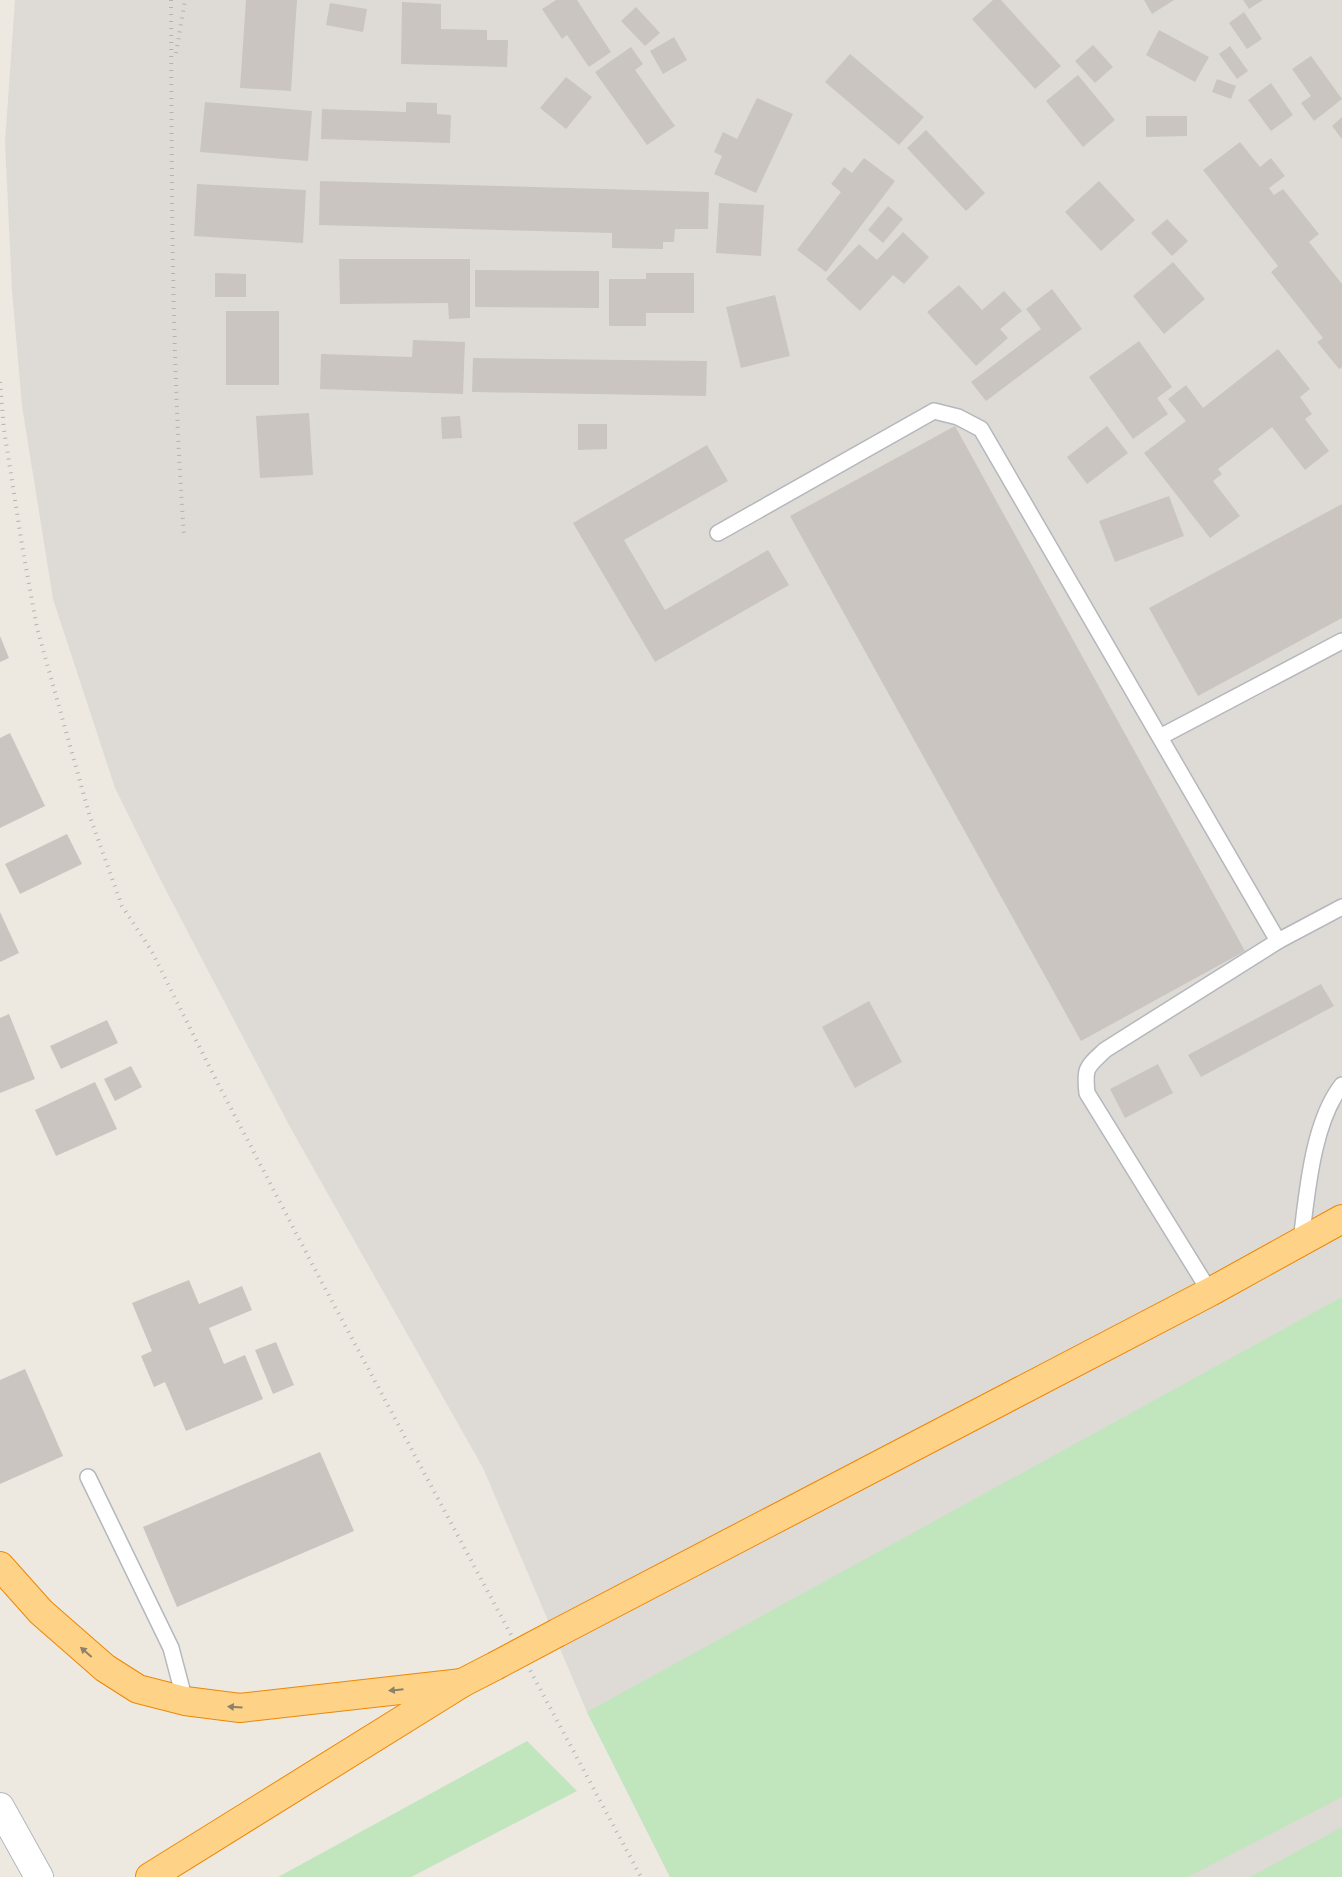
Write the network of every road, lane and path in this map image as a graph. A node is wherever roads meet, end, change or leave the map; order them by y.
1 (718, 533) dead end
2 (1342, 641) edge
3 (1160, 737) junction
4 (1342, 907) edge
5 (1278, 941) junction
6 (1342, 1085) edge
7 (1342, 1219) edge
8 (1301, 1241) junction
9 (1210, 1292) junction
10 (88, 1477) dead end
11 (0, 1566) edge
12 (462, 1683) junction
13 (185, 1701) junction
14 (0, 1808) edge
15 (39, 1877) edge
16 (150, 1877) edge

1 - 3 lane
2 - 3 lane
3 - 5 lane
4 - 5 lane
5 - 9 lane
6 - 8 lane
7 - 8 highway
8 - 9 highway
9 - 12 highway, bridge
10 - 13 lane
13 -> 11 highway
12 -> 13 highway
12 - 16 highway
14 - 15 main road

